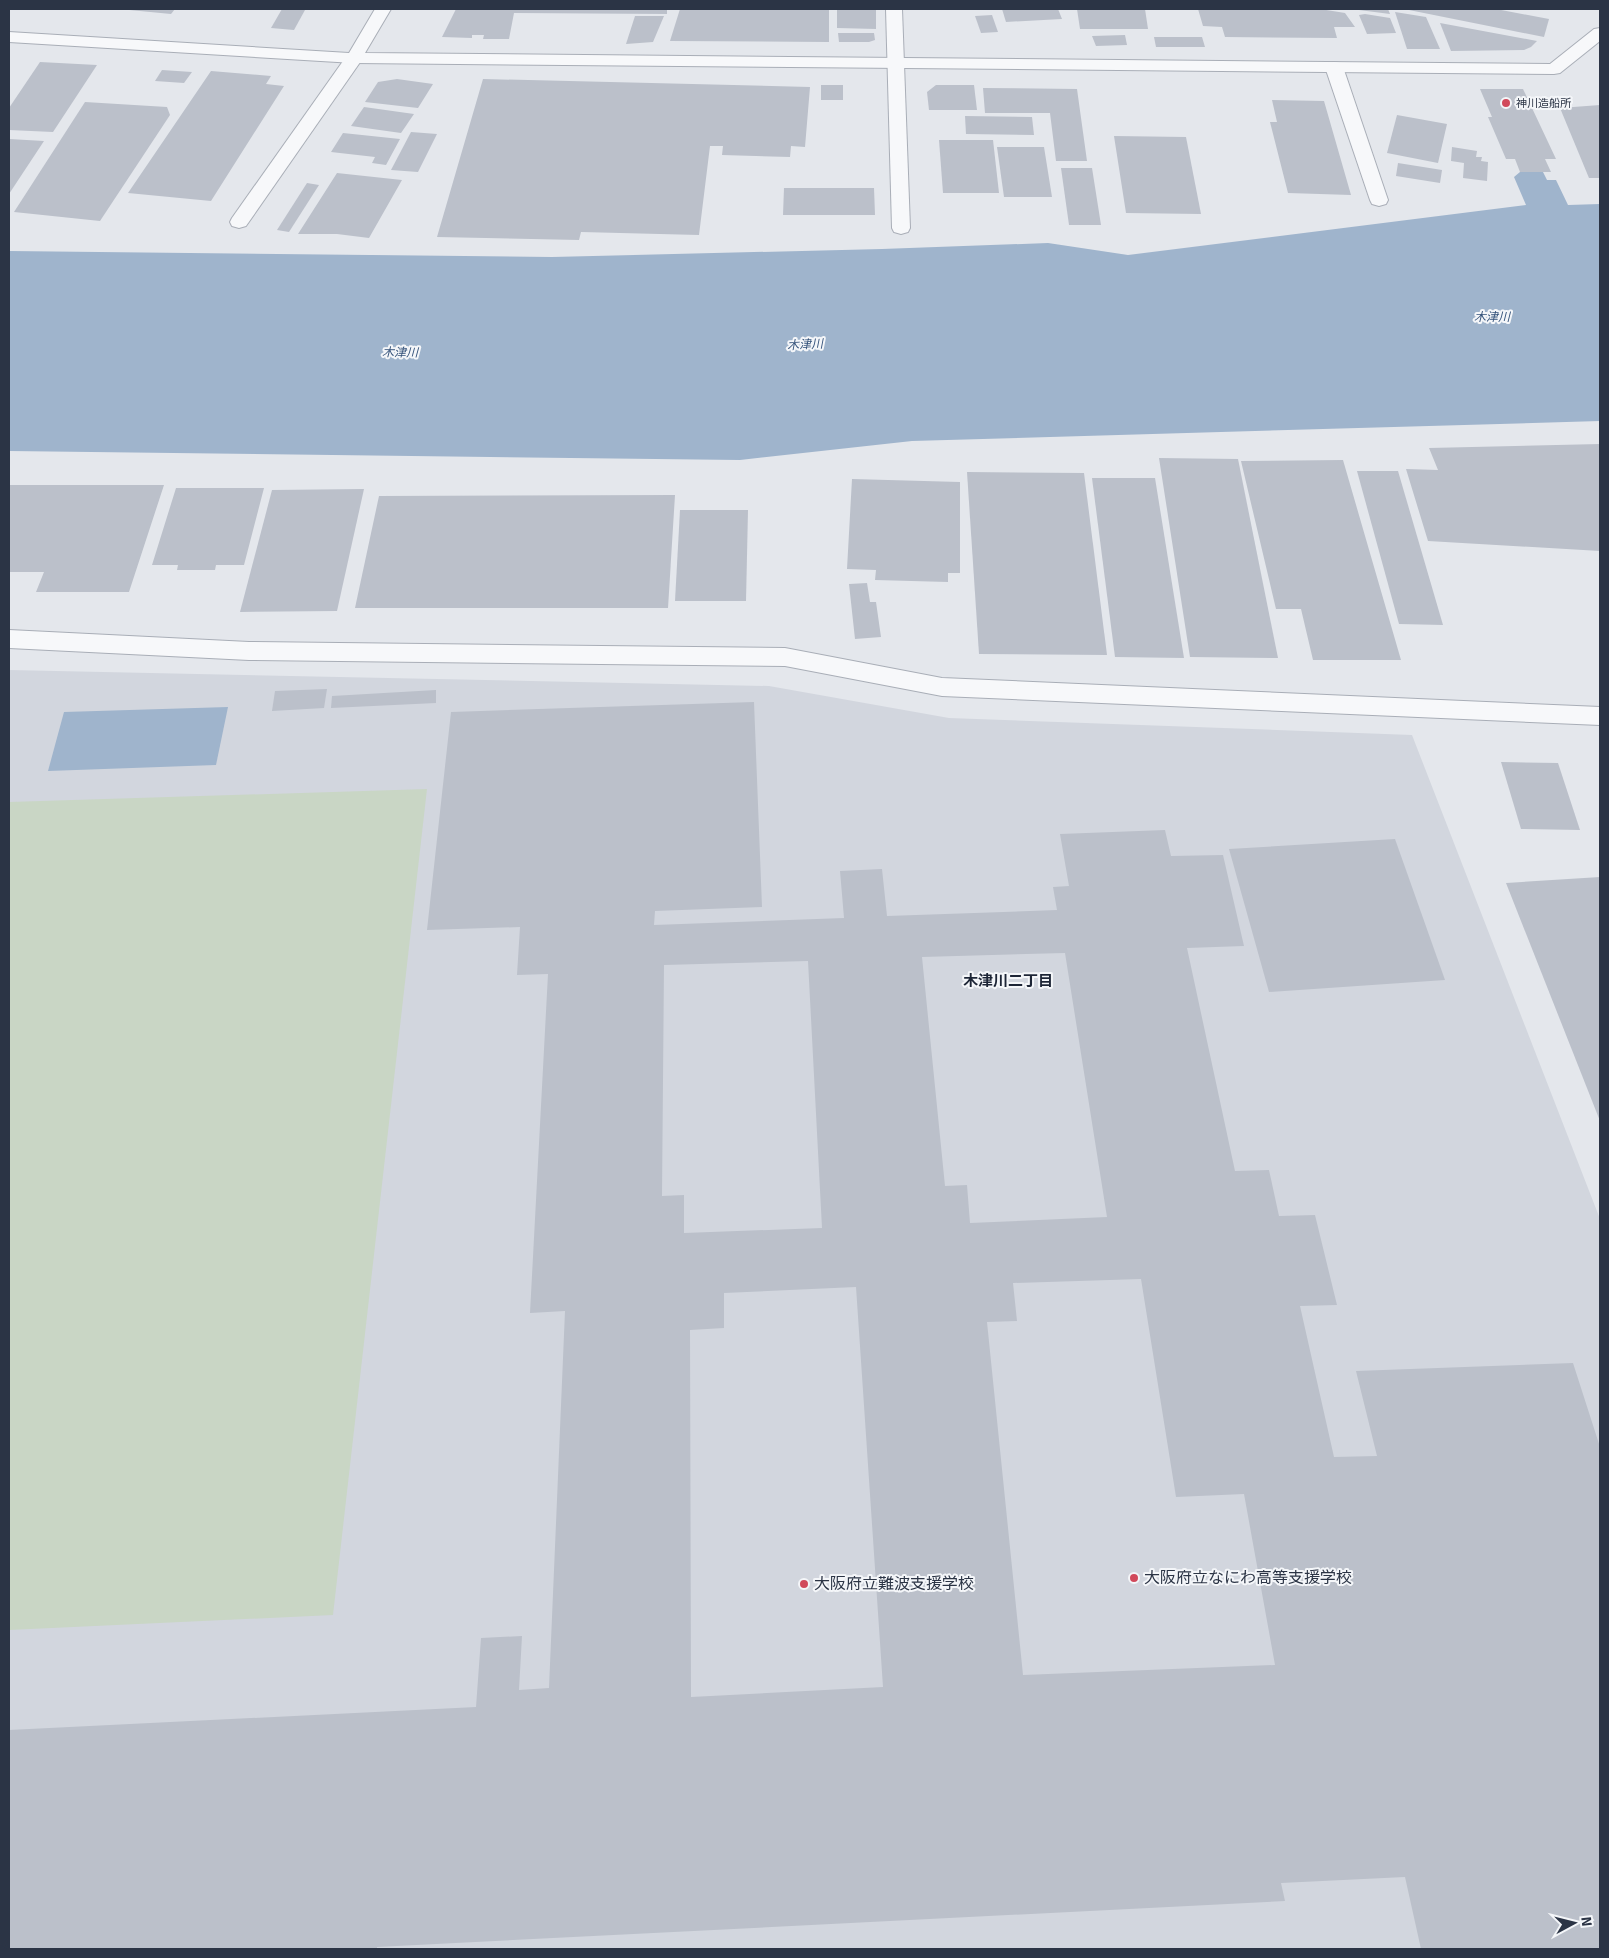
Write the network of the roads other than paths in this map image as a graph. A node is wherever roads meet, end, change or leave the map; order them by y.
1 (383, 9) edge
2 (894, 9) edge
3 (1600, 33) edge
4 (9, 37) edge
5 (354, 58) junction
6 (898, 62) junction
7 (1334, 67) junction
8 (1379, 200) dead end
9 (239, 222) dead end
10 (901, 228) dead end
11 (9, 639) edge
12 (1600, 716) edge

1 - 5 street
2 - 6 street
3 - 7 street
4 - 5 street
5 - 6 street
5 - 9 street
6 - 7 street
6 - 10 street
7 - 8 street
11 - 12 street

